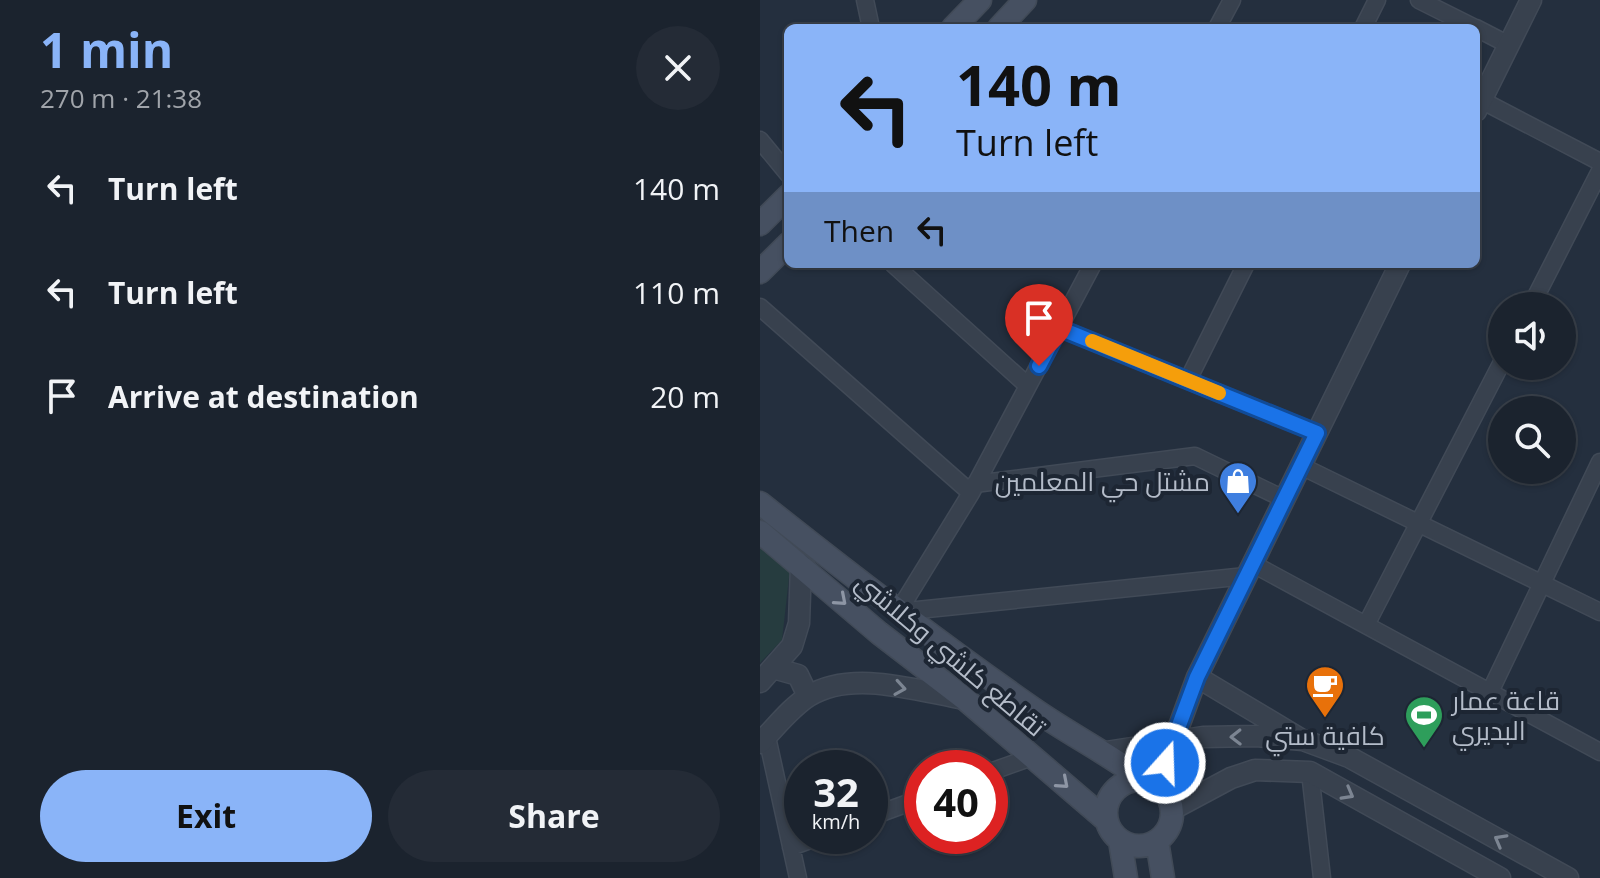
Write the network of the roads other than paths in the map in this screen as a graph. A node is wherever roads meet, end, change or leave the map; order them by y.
1 (865, 0) edge
2 (980, 0) edge
3 (1025, 0) edge
4 (1232, 0) edge
5 (1377, 0) edge
6 (1419, 0) edge
7 (1531, 0) edge
8 (870, 24) edge
9 (957, 24) edge
10 (1003, 24) edge
11 (1219, 24) edge
12 (1365, 24) edge
13 (1468, 24) edge
14 (1480, 30) edge
15 (1509, 45) junction
16 (1480, 104) edge
17 (1480, 106) edge
18 (760, 140) edge
19 (1600, 162) edge
20 (784, 169) edge
21 (1600, 171) edge
22 (784, 200) edge
23 (760, 224) edge
24 (784, 248) edge
25 (897, 268) edge
26 (1089, 268) edge
27 (1244, 268) edge
28 (1398, 268) edge
29 (760, 272) edge
30 (1538, 292) edge
31 (760, 307) edge
32 (1059, 328) junction
33 (1188, 380) junction
34 (1493, 380) edge
35 (1028, 386) junction
36 (1317, 433) junction
37 (1600, 462) edge
38 (1301, 466) junction
39 (973, 489) junction
40 (1284, 499) junction
41 (760, 503) edge
42 (1419, 524) junction
43 (760, 532) edge
44 (801, 565) junction
45 (1249, 570) junction
46 (1540, 583) junction
47 (898, 612) junction
48 (1600, 612) edge
49 (1366, 625) junction
50 (766, 675) edge
51 (1197, 677) junction
52 (1490, 692) junction
53 (808, 696) junction
54 (965, 699) junction
55 (763, 740) edge
56 (1173, 740) junction
57 (1303, 740) junction
58 (1106, 752) junction
59 (1600, 752) edge
60 (1032, 757) junction
61 (1008, 766) edge
62 (1310, 772) junction
63 (1151, 783) junction
64 (1173, 809) junction
65 (784, 820) edge
66 (1106, 820) junction
67 (1120, 841) junction
68 (1157, 841) junction
69 (793, 854) edge
70 (798, 878) edge
71 (1126, 878) edge
72 (1163, 878) edge
73 (1322, 878) edge
74 (1500, 878) edge
75 (1568, 878) edge

1 - 8 street
2 - 9 main road
3 - 10 main road
4 - 11 street
5 - 12 street
6 - 13 street
7 - 15 street
14 - 15 street
15 - 16 street
17 - 19 street
18 - 20 street
21 - 30 street
22 - 23 main road
24 - 29 main road
25 - 35 street
26 - 32 street
27 - 33 street
28 - 36 street
31 - 39 street
32 - 33 street
32 - 35 street
33 - 36 street
34 - 42 street
35 - 39 street
36 - 38 street
37 - 46 street
38 - 40 street
38 - 42 street
39 - 40 street
39 - 47 street
40 - 45 street
41 - 47 main road
42 - 46 street
42 - 49 street
43 - 44 main road, تقاطع كلشي وكلاشي
44 - 50 street
44 -> 54 main road, تقاطع كلشي وكلاشي
45 - 47 street
45 - 49 street
45 - 51 street
46 - 48 street
46 - 52 street
47 - 58 main road
49 - 52 street
50 - 53 street
51 - 56 street
51 - 57 street
52 - 59 street
53 -> 54 street
53 - 55 street
54 - 60 main road, تقاطع كلشي وكلاشي
55 - 65 street
57 -> 56 street
56 - 58 street
56 - 63 street
75 -> 57 street
58 - 63 main road
60 - 61 street
60 -> 66 main road, تقاطع كلشي وكلاشي
62 - 64 street
62 - 73 street
62 -> 74 street
63 - 64 main road
63 - 66 main road
64 - 68 main road
66 - 67 main road
67 - 68 main road
67 - 71 main road
68 - 72 main road
69 - 70 street

